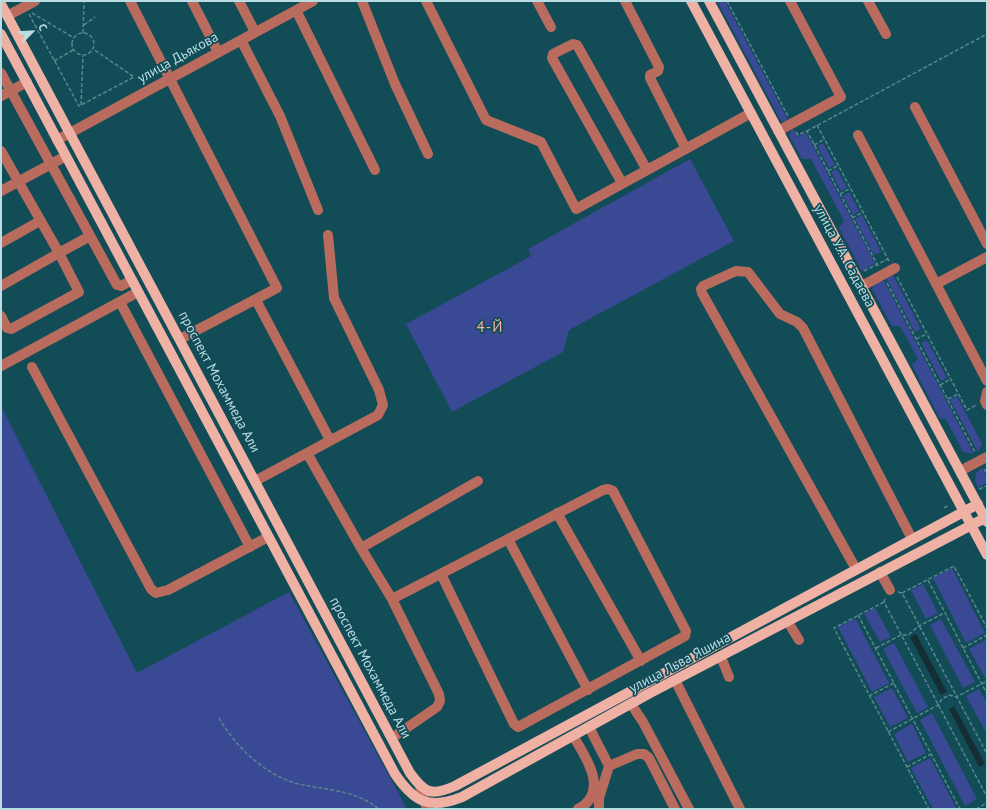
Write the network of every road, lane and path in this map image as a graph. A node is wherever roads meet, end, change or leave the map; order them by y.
1 (36, 1) edge
2 (84, 1) edge
3 (130, 1) edge
4 (192, 1) edge
5 (239, 1) edge
6 (312, 1) edge
7 (362, 1) edge
8 (426, 1) edge
9 (537, 1) edge
10 (625, 1) edge
11 (691, 1) edge
12 (709, 1) edge
13 (727, 1) edge
14 (790, 1) edge
15 (868, 1) edge
16 (1, 4) edge
17 (298, 6) edge
18 (8, 16) junction
19 (95, 17) dead end
20 (84, 25) junction
21 (551, 27) dead end
22 (255, 32) junction
23 (83, 33) junction
24 (1, 34) edge
25 (886, 34) dead end
26 (987, 34) edge
27 (74, 38) junction
28 (241, 40) junction
29 (93, 49) junction
30 (73, 50) junction
31 (218, 52) junction
32 (83, 56) junction
33 (54, 61) junction
34 (1, 73) edge
35 (169, 79) junction
36 (27, 82) junction
37 (11, 91) junction
38 (1, 96) edge
39 (81, 105) junction
40 (915, 106) dead end
41 (751, 113) junction
42 (792, 124) junction
43 (778, 131) junction
44 (807, 131) junction
45 (70, 133) junction
46 (858, 135) dead end
47 (825, 139) dead end
48 (57, 140) junction
49 (814, 145) junction
50 (686, 149) junction
51 (1, 151) edge
52 (428, 154) dead end
53 (66, 156) junction
54 (51, 164) junction
55 (839, 165) dead end
56 (376, 170) dead end
57 (647, 170) junction
58 (828, 171) junction
59 (18, 182) junction
60 (622, 183) junction
61 (851, 188) dead end
62 (1, 191) edge
63 (840, 194) junction
64 (318, 210) dead end
65 (863, 212) dead end
66 (852, 218) junction
67 (40, 221) junction
68 (328, 235) dead end
69 (90, 236) junction
70 (1, 243) edge
71 (987, 244) edge
72 (59, 253) junction
73 (987, 257) edge
74 (888, 259) dead end
75 (877, 264) junction
76 (895, 268) dead end
77 (863, 272) dead end
78 (882, 275) junction
79 (132, 280) junction
80 (936, 284) junction
81 (1, 286) edge
82 (862, 286) junction
83 (138, 292) junction
84 (256, 300) junction
85 (120, 302) junction
86 (1, 316) edge
87 (927, 334) dead end
88 (180, 339) junction
89 (916, 339) junction
90 (1, 366) edge
91 (32, 367) dead end
92 (951, 379) dead end
93 (987, 381) edge
94 (940, 384) junction
95 (987, 392) edge
96 (958, 394) dead end
97 (948, 399) junction
98 (987, 405) edge
99 (330, 440) junction
100 (307, 453) junction
101 (983, 459) edge
102 (960, 471) junction
103 (987, 474) edge
104 (256, 481) junction
105 (478, 481) dead end
106 (978, 504) junction
107 (964, 511) junction
108 (557, 513) junction
109 (986, 520) edge
110 (971, 525) junction
111 (268, 537) junction
112 (508, 539) junction
113 (912, 539) junction
114 (250, 547) junction
115 (361, 548) junction
116 (987, 555) edge
117 (856, 569) junction
118 (880, 572) junction
119 (440, 574) junction
120 (927, 580) junction
121 (890, 590) junction
122 (902, 593) junction
123 (392, 599) junction
124 (884, 602) junction
125 (944, 613) junction
126 (858, 615) junction
127 (788, 622) junction
128 (919, 626) junction
129 (987, 628) edge
130 (901, 635) junction
131 (987, 635) edge
132 (799, 640) dead end
133 (876, 648) junction
134 (963, 648) junction
135 (721, 657) junction
136 (641, 661) junction
137 (729, 677) dead end
138 (675, 680) junction
139 (987, 681) edge
140 (894, 683) junction
141 (982, 684) junction
142 (588, 690) junction
143 (987, 694) edge
144 (870, 696) junction
145 (956, 697) junction
146 (631, 704) junction
147 (938, 705) junction
148 (220, 718) dead end
149 (913, 719) junction
150 (567, 725) junction
151 (589, 727) junction
152 (888, 732) junction
153 (573, 736) junction
154 (392, 738) junction
155 (931, 754) junction
156 (987, 754) edge
157 (609, 766) junction
158 (907, 767) junction
159 (420, 787) junction
160 (987, 797) edge
161 (987, 803) edge
162 (426, 806) edge
163 (582, 808) edge
164 (379, 809) edge
165 (599, 809) edge
166 (675, 809) edge
167 (689, 809) edge
168 (740, 809) edge
169 (929, 809) edge
170 (960, 809) edge
171 (976, 809) edge

1 - 18 street
2 - 20 path
3 - 35 street
4 - 31 street
5 - 22 street
6 - 17 street, улица Дьякова
7 - 52 street
8 - 60 street
9 - 21 street
10 - 50 street
11 - 41 main road, улица У.А. Садаева
12 - 43 main road, улица У.А. Садаева
13 - 42 path
14 - 42 street
15 - 25 street
16 - 18 main road, проспект Мохаммеда Али
17 - 22 street, улица Дьякова
17 - 56 street
18 - 45 main road, проспект Мохаммеда Али
19 - 20 path
20 - 23 path
22 - 28 street, улица Дьякова
23 - 27 path
23 - 29 path
24 - 36 main road, проспект Мохаммеда Али
26 - 44 path
27 - 30 path
27 - 33 path
28 - 31 street, улица Дьякова
28 - 64 street
29 - 32 path
29 - 39 path
30 - 32 path
30 - 33 path
31 - 35 street, улица Дьякова
32 - 39 path
33 - 39 path
34 - 37 street
35 - 45 street, улица Дьякова
35 - 84 street
36 - 37 street
36 - 48 main road, проспект Мохаммеда Али
37 - 38 street
37 - 54 street
40 - 71 street
41 - 50 street
41 - 107 main road, улица У.А. Садаева
42 - 43 street
42 - 44 path
43 - 82 main road, улица У.А. Садаева
44 - 49 path
45 - 48 street, улица Дьякова
45 - 88 main road, проспект Мохаммеда Али
46 - 80 street
47 - 49 path
48 - 53 main road, проспект Мохаммеда Али
49 - 58 path
50 - 57 street
51 - 59 street
53 - 54 street
53 - 79 main road, проспект Мохаммеда Али
54 - 59 street
54 - 69 street
55 - 58 path
57 - 60 street
57 - 60 street
58 - 63 path
59 - 62 street
59 - 67 street
61 - 63 path
63 - 66 path
65 - 66 path
66 - 75 path
67 - 70 street
67 - 72 street
68 - 99 street
69 - 72 street
69 - 79 street
72 - 81 street
72 - 86 street
73 - 80 street
74 - 75 path
75 - 77 path
75 - 78 path
76 - 78 street
78 - 82 street
78 - 89 path
79 - 83 main road, проспект Мохаммеда Али
80 - 93 street
82 - 102 main road, улица У.А. Садаева
83 - 85 street
83 - 111 main road, проспект Мохаммеда Али
84 - 88 street
84 - 99 street
85 - 90 street
85 - 114 street
87 - 89 path
88 - 104 main road, проспект Мохаммеда Али
89 - 94 path
91 - 114 street
92 - 94 path
94 - 97 path
95 - 98 street
96 - 97 path
97 - 101 path
99 - 100 street
100 - 104 street
100 - 115 street
101 - 102 street
101 - 103 path
102 - 106 main road, улица У.А. Садаева
104 - 154 main road, проспект Мохаммеда Али
105 - 115 street
106 - 107 main road, улица Льва Яшина
106 - 109 main road, улица У.А. Садаева
107 - 110 main road, улица У.А. Садаева
107 - 113 main road, улица Льва Яшина
108 - 112 street
108 - 136 street
108 - 136 street
109 - 110 main road, улица Льва Яшина
110 - 116 main road, улица У.А. Садаева
110 - 118 main road, улица Льва Яшина
111 - 114 street
111 - 162 main road, проспект Мохаммеда Али
112 - 119 street
112 - 142 street
113 - 117 main road, улица Льва Яшина
113 - 117 street
115 - 123 street
117 - 150 main road, улица Льва Яшина
118 - 121 street
118 - 127 main road, улица Льва Яшина
119 - 123 street
119 - 142 street
120 - 122 path
120 - 125 path
120 - 129 path
121 - 122 path
121 - 124 path
122 - 128 path
123 - 154 street
124 - 126 path
124 - 130 path
125 - 128 path
125 - 134 path
126 - 133 path
126 - 144 path
127 - 132 street
127 - 135 main road, улица Льва Яшина
128 - 130 path
128 - 145 path
130 - 133 path
130 - 147 path
131 - 134 path
133 - 140 path
134 - 141 path
135 - 137 street
135 - 138 main road, улица Льва Яшина
136 - 142 street
138 - 146 main road, улица Льва Яшина
138 - 168 street
139 - 141 path
140 - 144 path
140 - 149 path
141 - 143 path
141 - 145 path
144 - 152 path
145 - 147 path
145 - 156 path
146 - 151 main road, улица Льва Яшина
146 - 167 street
147 - 149 path
147 - 160 path
148 - 164 path
149 - 152 path
149 - 155 path
150 - 153 main road
150 - 159 main road, улица Льва Яшина
151 - 153 main road, улица Льва Яшина
151 - 157 street
152 - 158 path
153 - 162 main road, улица Льва Яшина
153 - 163 street
154 - 159 main road, проспект Мохаммеда Али
155 - 158 path
155 - 170 path
157 - 165 street
157 - 166 street
158 - 169 path
159 - 162 street
161 - 171 path

